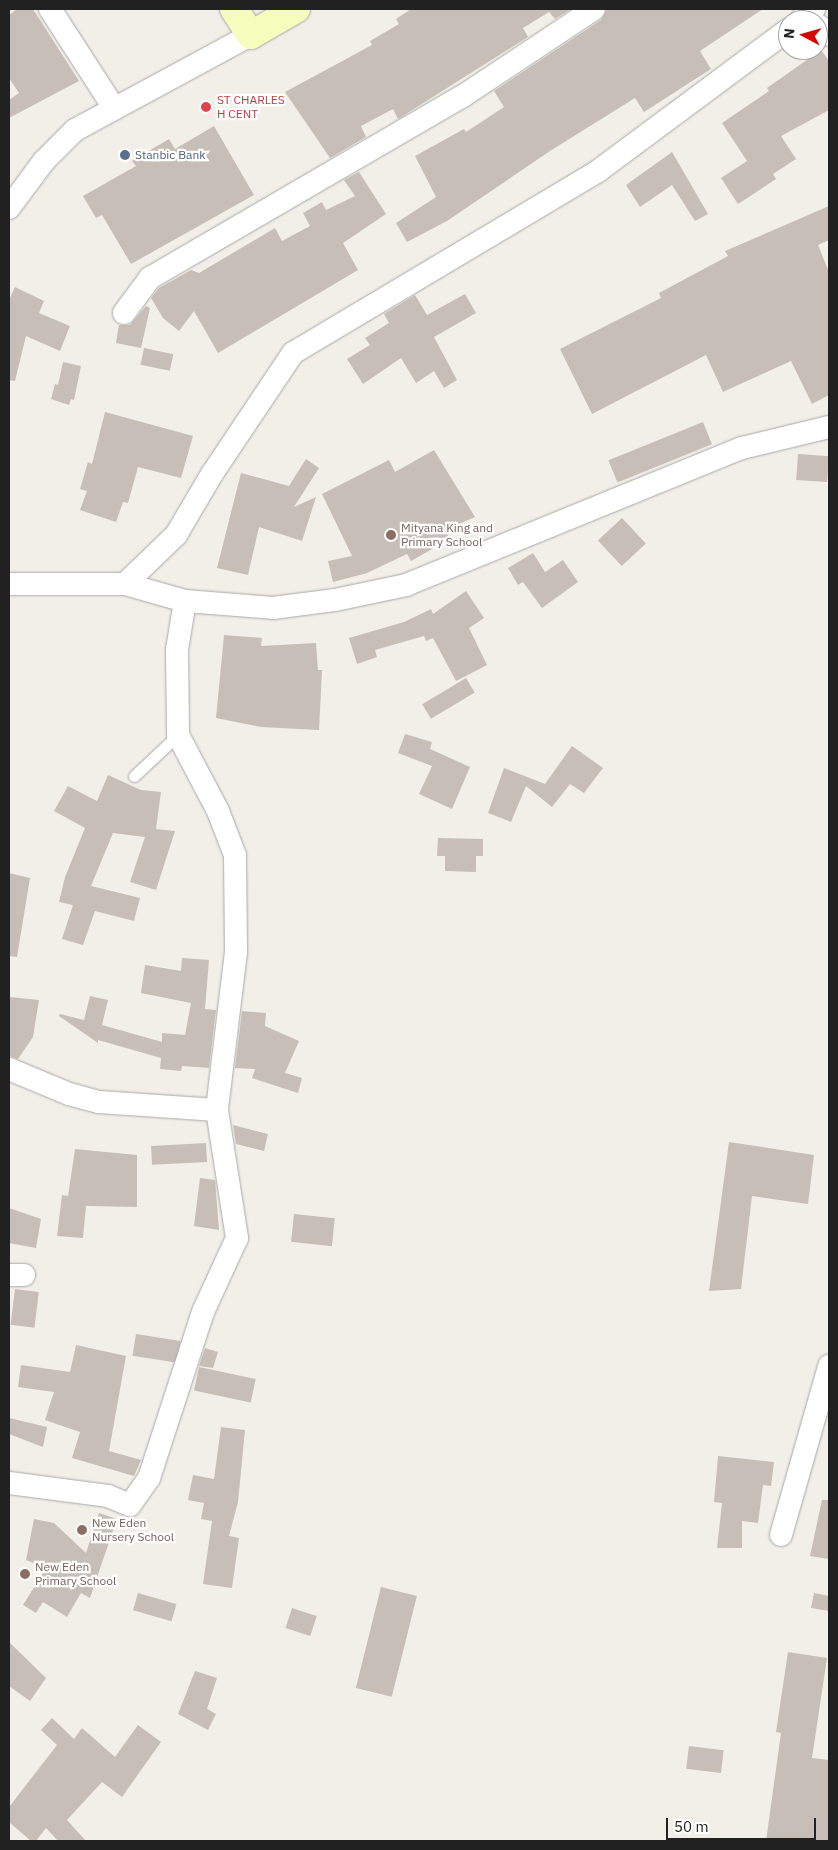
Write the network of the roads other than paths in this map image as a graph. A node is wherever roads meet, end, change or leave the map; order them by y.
1 (50, 9) edge
2 (234, 9) edge
3 (296, 9) edge
4 (594, 9) edge
5 (251, 35) junction
6 (778, 37) edge
7 (114, 108) junction
8 (9, 208) edge
9 (124, 313) dead end
10 (829, 427) edge
11 (9, 584) edge
12 (125, 584) junction
13 (185, 602) junction
14 (178, 735) junction
15 (134, 776) dead end
16 (9, 1069) edge
17 (217, 1110) junction
18 (829, 1366) edge
19 (9, 1483) edge
20 (780, 1536) dead end

1 - 7 street
2 - 5 main road
3 - 5 main road
4 - 9 street
5 - 7 street
6 - 12 street
7 - 8 street
10 - 13 street
11 - 12 street
12 - 13 street
13 - 14 street
14 - 15 lane
14 - 17 street
16 - 17 street
17 - 19 street
18 - 20 street

